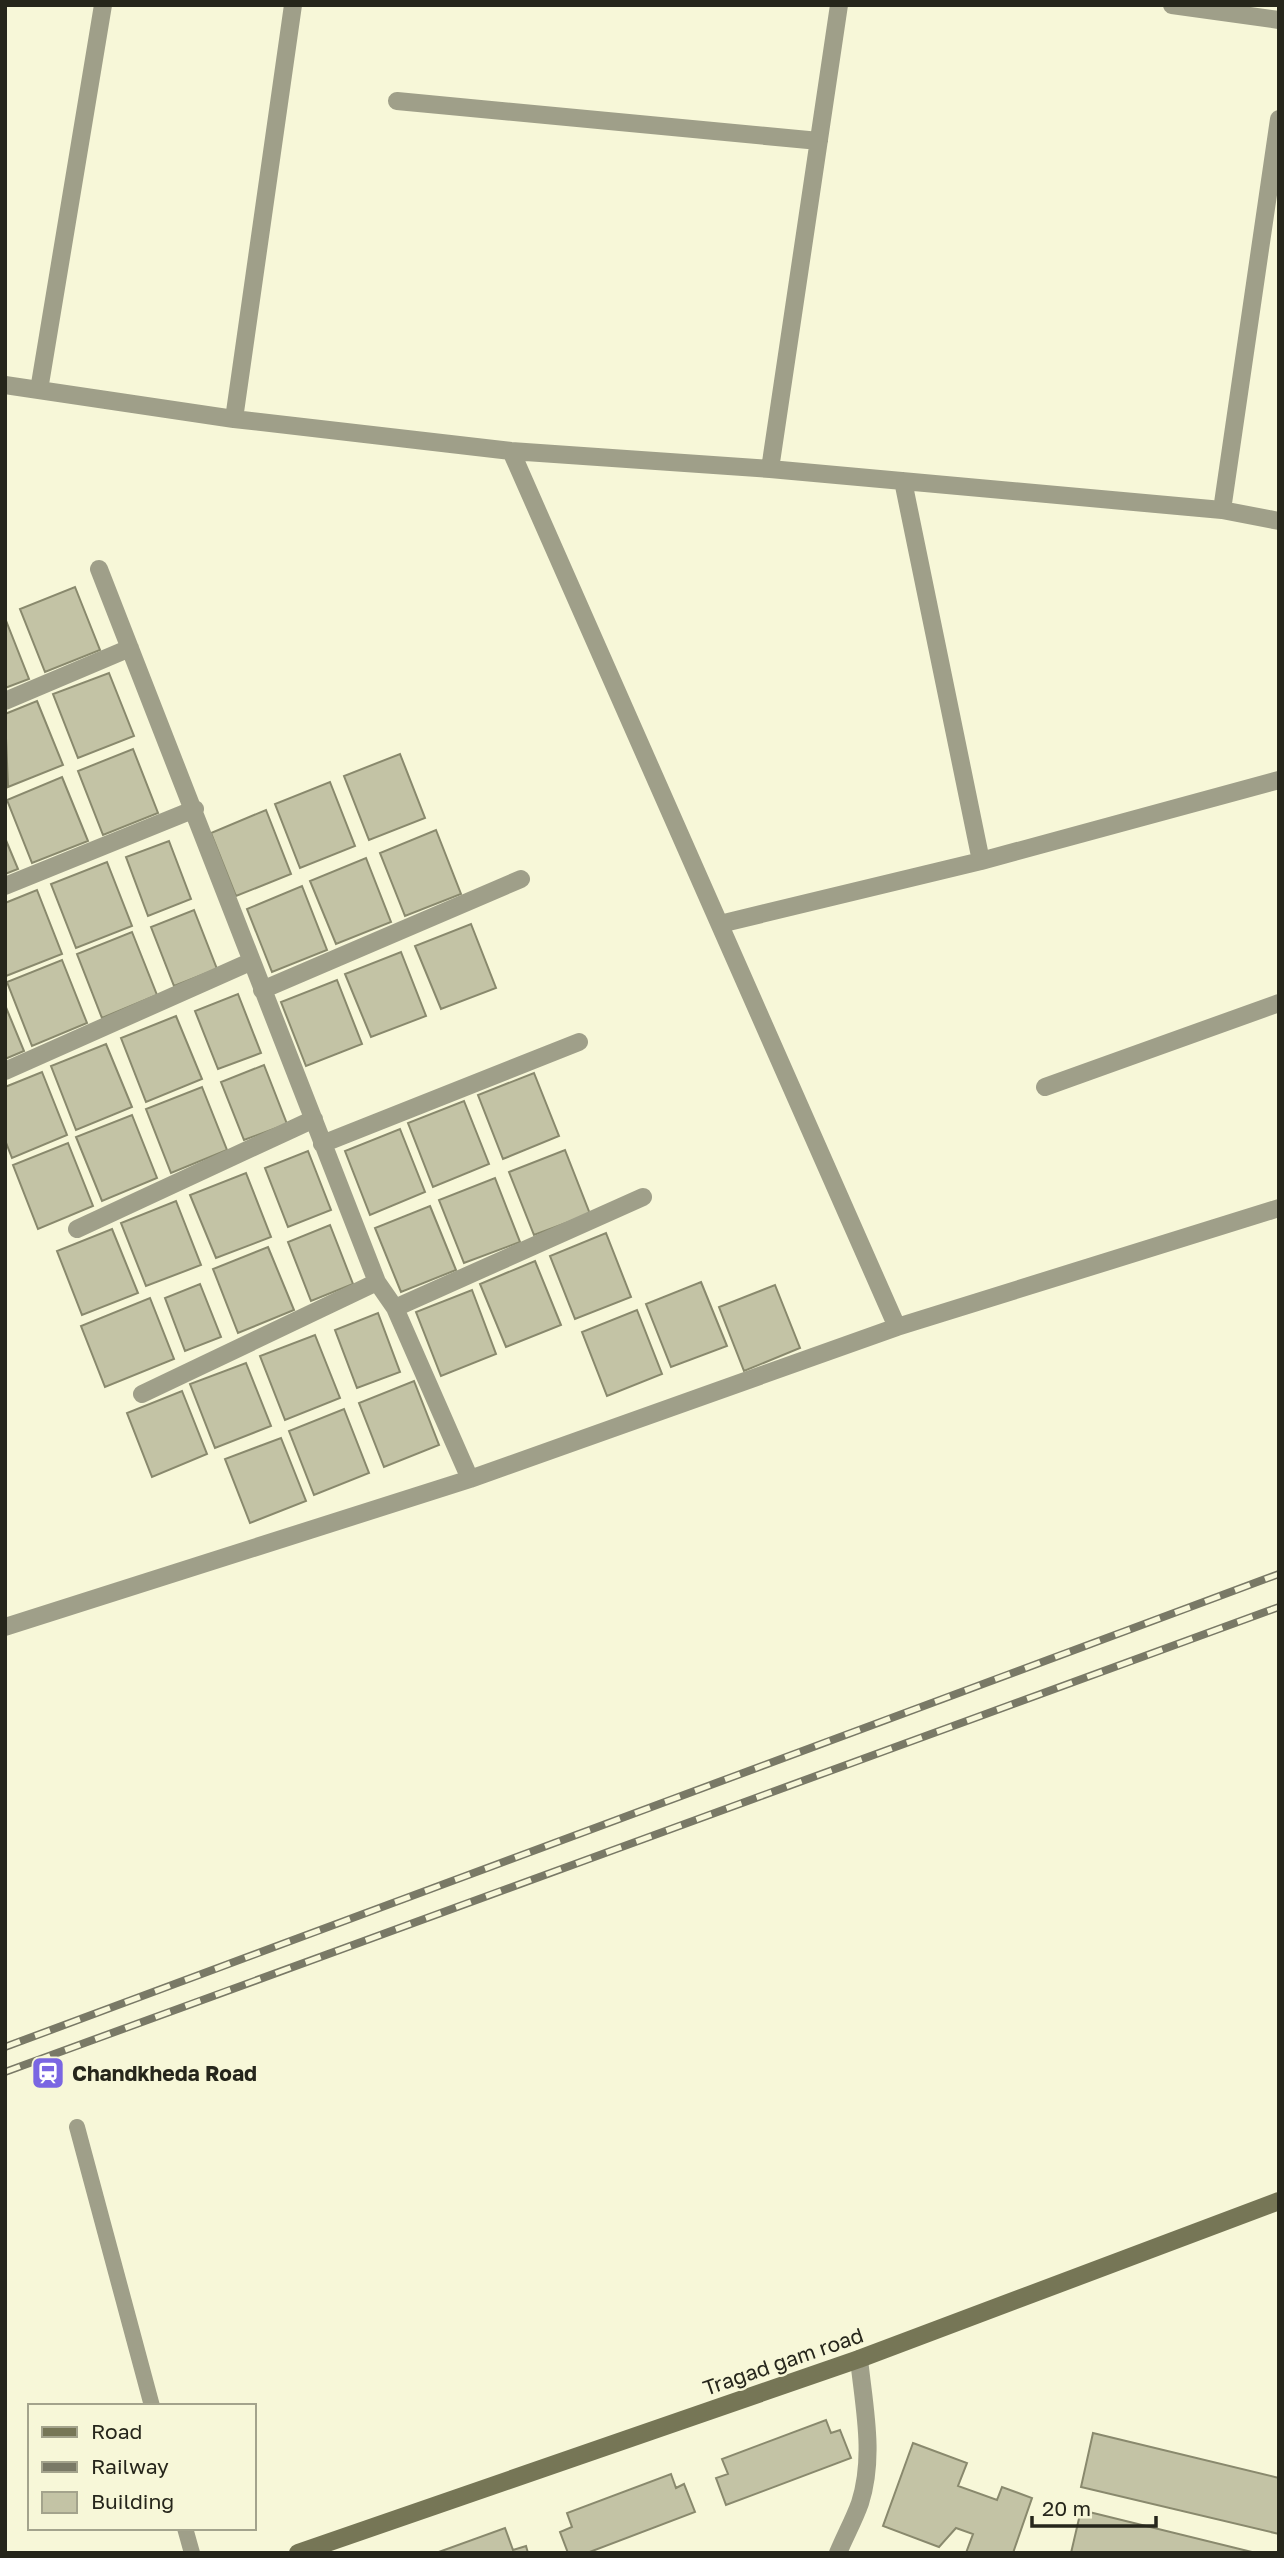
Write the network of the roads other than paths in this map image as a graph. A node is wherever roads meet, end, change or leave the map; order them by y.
1 (103, 5) edge
2 (293, 5) edge
3 (839, 5) edge
4 (1172, 5) edge
5 (1279, 20) edge
6 (397, 101) dead end
7 (1279, 119) edge
8 (819, 141) junction
9 (1260, 249) junction
10 (1279, 252) edge
11 (5, 386) edge
12 (39, 390) junction
13 (234, 419) junction
14 (511, 452) junction
15 (770, 469) junction
16 (903, 481) junction
17 (1222, 510) junction
18 (1279, 521) edge
19 (99, 569) dead end
20 (130, 648) junction
21 (5, 701) edge
22 (1279, 780) edge
23 (195, 809) junction
24 (981, 861) junction
25 (521, 879) dead end
26 (5, 886) edge
27 (720, 924) junction
28 (250, 962) junction
29 (262, 990) junction
30 (1279, 1003) edge
31 (579, 1042) dead end
32 (5, 1070) edge
33 (1045, 1087) dead end
34 (314, 1119) junction
35 (322, 1144) junction
36 (643, 1197) dead end
37 (1279, 1208) edge
38 (77, 1229) dead end
39 (377, 1282) junction
40 (395, 1308) junction
41 (897, 1327) junction
42 (142, 1394) dead end
43 (470, 1479) junction
44 (5, 1627) edge
45 (77, 2127) dead end
46 (1279, 2201) edge
47 (859, 2359) junction
48 (151, 2404) edge
49 (186, 2530) edge
50 (192, 2553) edge
51 (299, 2553) edge
52 (838, 2553) edge

1 - 12 street
2 - 13 street
3 - 8 street
4 - 5 street
6 - 8 street
7 - 9 street
8 - 15 street
9 - 10 street
9 - 17 street
11 - 12 street
12 - 13 street
13 - 14 street
14 - 15 street
14 - 27 street
15 - 16 street
16 - 17 street
16 - 24 street
17 - 18 street
19 - 20 street
20 - 21 street
20 - 23 street
22 - 24 street
23 - 26 street
23 - 28 street
24 - 27 street
25 - 29 street
27 - 41 street
28 - 29 street
28 - 32 street
29 - 34 street
30 - 33 street
31 - 35 street
34 - 35 street
34 - 38 street
35 - 39 street
36 - 40 street
37 - 41 street
39 - 40 street
39 - 42 street
40 - 43 street
41 - 43 street
43 - 44 street
45 - 48 lane
46 - 47 street, Tragad gam road
47 - 51 street, Tragad gam road
47 - 52 street
49 - 50 lane

